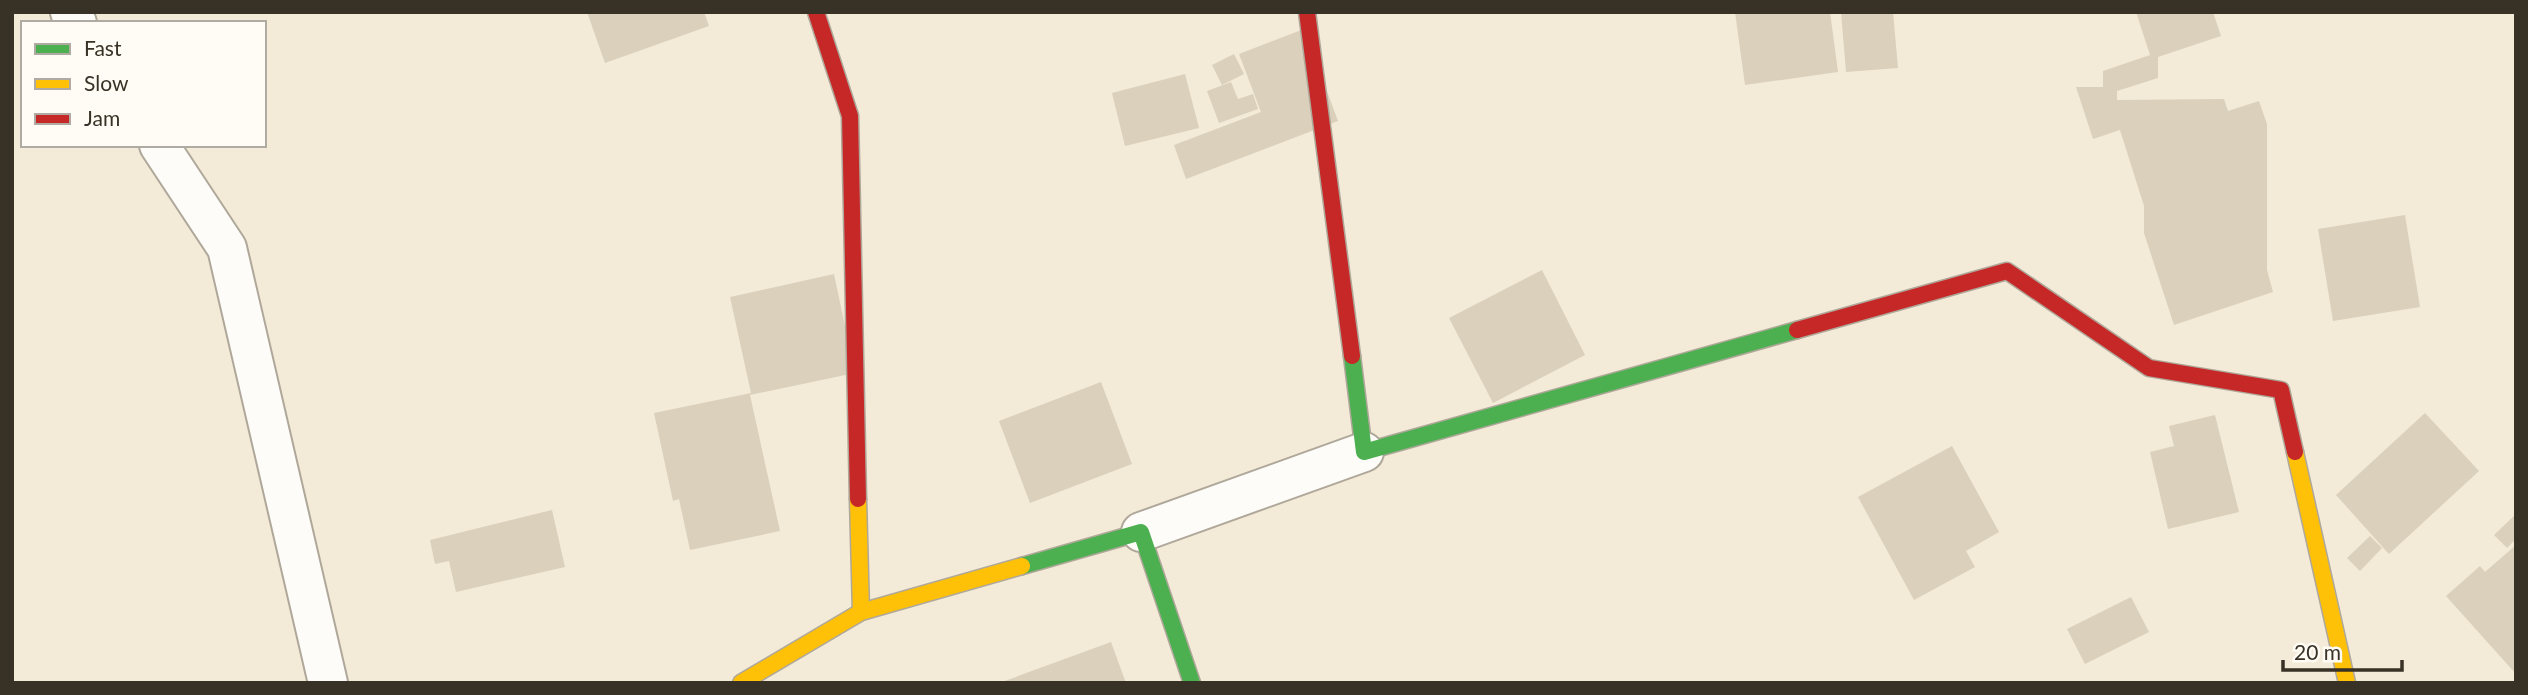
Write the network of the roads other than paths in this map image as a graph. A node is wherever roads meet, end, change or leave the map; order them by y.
1 (816, 12) edge
2 (1307, 12) edge
3 (160, 147) edge
4 (1364, 452) junction
5 (1141, 531) junction
6 (861, 612) junction
7 (328, 683) edge
8 (741, 683) edge
9 (1192, 683) edge
10 (2347, 683) edge

1 - 6 street
2 - 4 street
3 - 7 street
4 - 5 street
4 - 10 street
5 - 6 street
5 - 9 street
6 - 8 street

